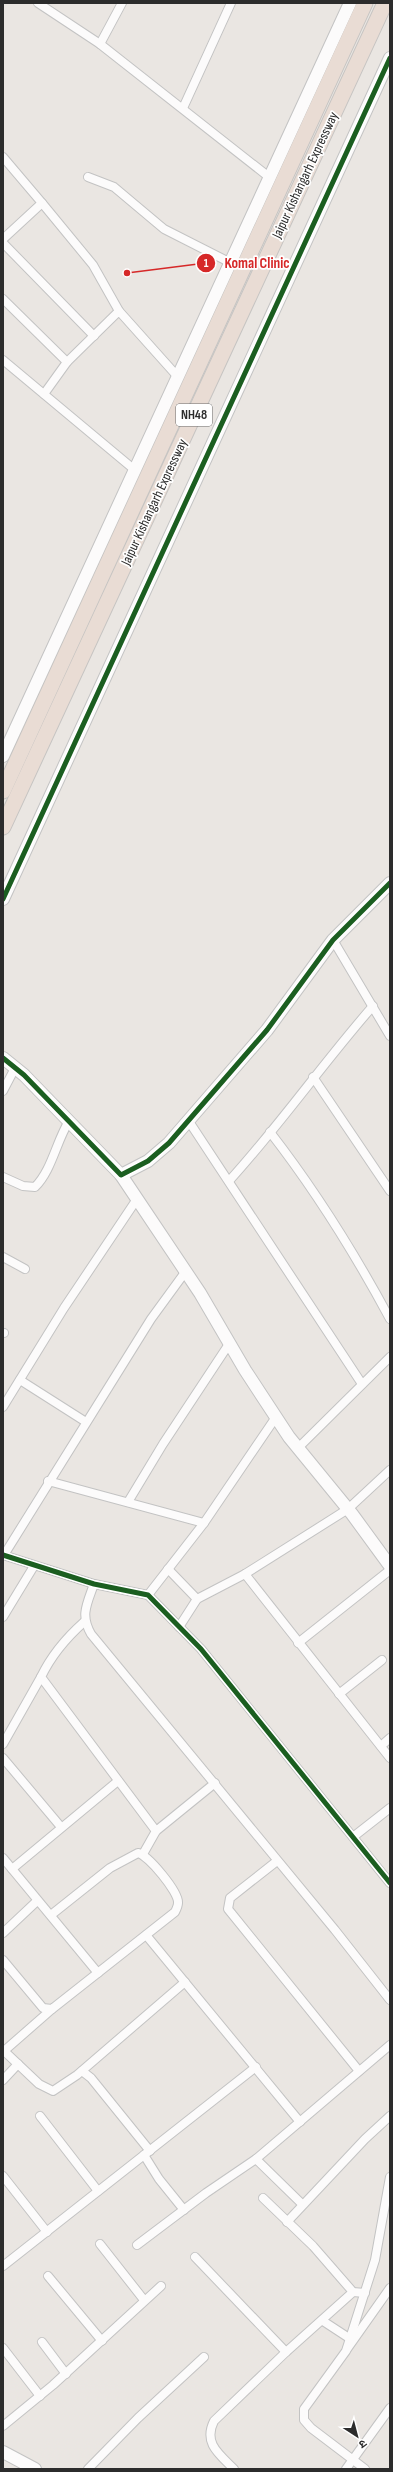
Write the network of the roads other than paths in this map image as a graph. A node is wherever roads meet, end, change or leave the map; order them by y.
1 (38, 3) edge
2 (122, 3) edge
3 (231, 3) edge
4 (350, 3) edge
5 (364, 3) edge
6 (385, 3) edge
7 (100, 44) junction
8 (390, 58) edge
9 (183, 108) junction
10 (3, 157) edge
11 (88, 177) dead end
12 (269, 177) junction
13 (42, 203) junction
14 (3, 238) edge
15 (3, 243) edge
16 (229, 262) junction
17 (3, 299) edge
18 (119, 311) junction
19 (94, 336) junction
20 (3, 360) edge
21 (67, 362) junction
22 (178, 377) junction
23 (44, 394) junction
24 (136, 471) junction
25 (3, 756) edge
26 (3, 791) edge
27 (3, 827) edge
28 (390, 883) edge
29 (3, 898) edge
30 (333, 940) junction
31 (373, 1006) junction
32 (390, 1036) edge
33 (3, 1058) edge
34 (15, 1068) junction
35 (313, 1077) junction
36 (3, 1091) edge
37 (188, 1120) junction
38 (69, 1121) junction
39 (270, 1132) junction
40 (121, 1174) junction
41 (3, 1177) edge
42 (229, 1181) junction
43 (390, 1191) edge
44 (137, 1199) junction
45 (3, 1257) edge
46 (25, 1268) dead end
47 (186, 1271) junction
48 (387, 1305) edge
49 (390, 1318) edge
50 (229, 1344) junction
51 (390, 1357) edge
52 (20, 1380) junction
53 (362, 1384) junction
54 (3, 1407) edge
55 (276, 1417) junction
56 (86, 1422) junction
57 (298, 1448) junction
58 (390, 1470) edge
59 (48, 1481) junction
60 (128, 1502) junction
61 (348, 1509) junction
62 (204, 1523) junction
63 (3, 1555) edge
64 (34, 1566) junction
65 (390, 1566) edge
66 (168, 1569) junction
67 (390, 1570) edge
68 (245, 1574) junction
69 (94, 1584) junction
70 (148, 1595) junction
71 (197, 1599) junction
72 (3, 1617) edge
73 (84, 1622) junction
74 (179, 1627) junction
75 (298, 1644) junction
76 (382, 1660) dead end
77 (41, 1676) junction
78 (339, 1694) junction
79 (390, 1738) edge
80 (3, 1744) edge
81 (381, 1746) junction
82 (3, 1758) edge
83 (390, 1758) edge
84 (118, 1781) junction
85 (215, 1783) junction
86 (390, 1808) edge
87 (61, 1827) junction
88 (156, 1831) junction
89 (353, 1838) junction
90 (143, 1854) junction
91 (3, 1858) edge
92 (278, 1861) junction
93 (12, 1869) junction
94 (390, 1883) edge
95 (37, 1901) junction
96 (51, 1915) junction
97 (3, 1933) edge
98 (146, 1935) junction
99 (3, 1960) edge
100 (98, 1973) junction
101 (185, 1982) junction
102 (390, 2000) edge
103 (52, 2009) junction
104 (390, 2045) edge
105 (3, 2051) edge
106 (18, 2064) junction
107 (256, 2067) junction
108 (82, 2071) junction
109 (359, 2071) junction
110 (3, 2080) edge
111 (40, 2116) dead end
112 (390, 2116) edge
113 (300, 2122) junction
114 (147, 2153) junction
115 (256, 2159) junction
116 (3, 2176) edge
117 (390, 2177) edge
118 (389, 2189) edge
119 (98, 2191) junction
120 (263, 2198) dead end
121 (302, 2204) junction
122 (184, 2210) junction
123 (286, 2222) junction
124 (47, 2232) junction
125 (100, 2244) dead end
126 (137, 2245) dead end
127 (195, 2257) dead end
128 (3, 2266) edge
129 (48, 2276) dead end
130 (161, 2286) dead end
131 (390, 2288) edge
132 (353, 2292) junction
133 (365, 2294) junction
134 (144, 2300) junction
135 (322, 2321) junction
136 (349, 2338) junction
137 (102, 2341) junction
138 (42, 2342) dead end
139 (3, 2348) edge
140 (346, 2351) junction
141 (286, 2352) junction
142 (204, 2357) dead end
143 (66, 2374) junction
144 (40, 2396) junction
145 (390, 2408) edge
146 (3, 2426) edge
147 (3, 2452) edge
148 (352, 2460) junction
149 (232, 2468) edge
150 (35, 2469) edge
151 (88, 2469) edge
152 (346, 2469) edge
153 (365, 2469) edge

1 - 7 street
2 - 7 street
3 - 9 street
4 - 12 street
5 - 26 highway, Jaipur Kishangarh Expressway / NH48
6 - 27 highway, Jaipur Kishangarh Expressway / NH48
7 - 9 street
8 - 29 street
9 - 12 street
10 - 13 street
11 - 16 street
12 - 16 street
13 - 14 street
13 - 18 street
15 - 19 street
16 - 22 street
17 - 21 street
18 - 19 street
18 - 22 street
19 - 21 street
20 - 23 street
21 - 23 street
22 - 24 street
23 - 24 street
24 - 25 street
28 - 30 street
30 - 31 street
30 - 37 street
31 - 32 street
31 - 35 street
33 - 34 street
34 - 36 street
34 - 38 street
35 - 39 street
35 - 43 street
37 - 40 street
37 - 42 street
38 - 40 street
38 - 41 street
39 - 42 street
39 - 48 street
40 - 44 street
42 - 53 street
44 - 47 street
44 - 52 street
45 - 46 street
47 - 50 street
47 - 56 street
48 - 49 street
50 - 55 street
50 - 60 street
51 - 53 street
52 - 54 street
52 - 56 street
53 - 57 street
55 - 57 street
55 - 62 street
56 - 59 street
57 - 61 street
58 - 61 street
59 - 60 street
59 - 63 street
60 - 62 street
61 - 65 street
61 - 68 street
62 - 66 street
63 - 64 street
64 - 69 street
64 - 72 street
66 - 70 street
66 - 71 street
67 - 75 street
68 - 71 street
68 - 75 street
69 - 70 street
69 - 73 street
70 - 74 street
71 - 74 street
73 - 77 street
73 - 85 street
74 - 89 street
75 - 78 street
76 - 78 street
77 - 80 street
77 - 84 street
78 - 81 street
79 - 81 street
81 - 83 street
82 - 87 street
84 - 87 street
84 - 88 street
85 - 88 street
85 - 92 street
86 - 89 street
87 - 93 street
88 - 90 street
89 - 94 street
90 - 96 street
90 - 98 street
91 - 93 street
92 - 102 street
92 - 109 street
93 - 95 street
95 - 96 street
95 - 97 street
96 - 100 street
98 - 100 street
98 - 101 street
99 - 103 street
100 - 103 street
101 - 107 street
101 - 108 street
103 - 105 street
104 - 109 street
105 - 106 street
106 - 108 street
106 - 110 street
107 - 113 street
107 - 114 street
108 - 114 street
109 - 113 street
111 - 119 street
112 - 121 street
113 - 115 street
114 - 119 street
114 - 122 street
115 - 121 street
115 - 122 street
116 - 124 street
117 - 118 street
118 - 133 street
119 - 124 street
120 - 123 street
121 - 123 street
122 - 126 street
123 - 132 street
124 - 128 street
125 - 134 street
127 - 141 street
129 - 137 street
130 - 134 street
131 - 140 street
132 - 133 street
132 - 135 street
133 - 136 street
134 - 137 street
135 - 136 street
135 - 141 street
136 - 140 street
137 - 143 street
138 - 143 street
139 - 144 street
140 - 148 street
141 - 149 street
142 - 151 street
143 - 144 street
144 - 146 street
145 - 148 street
147 - 150 street
148 - 152 street
148 - 153 street

